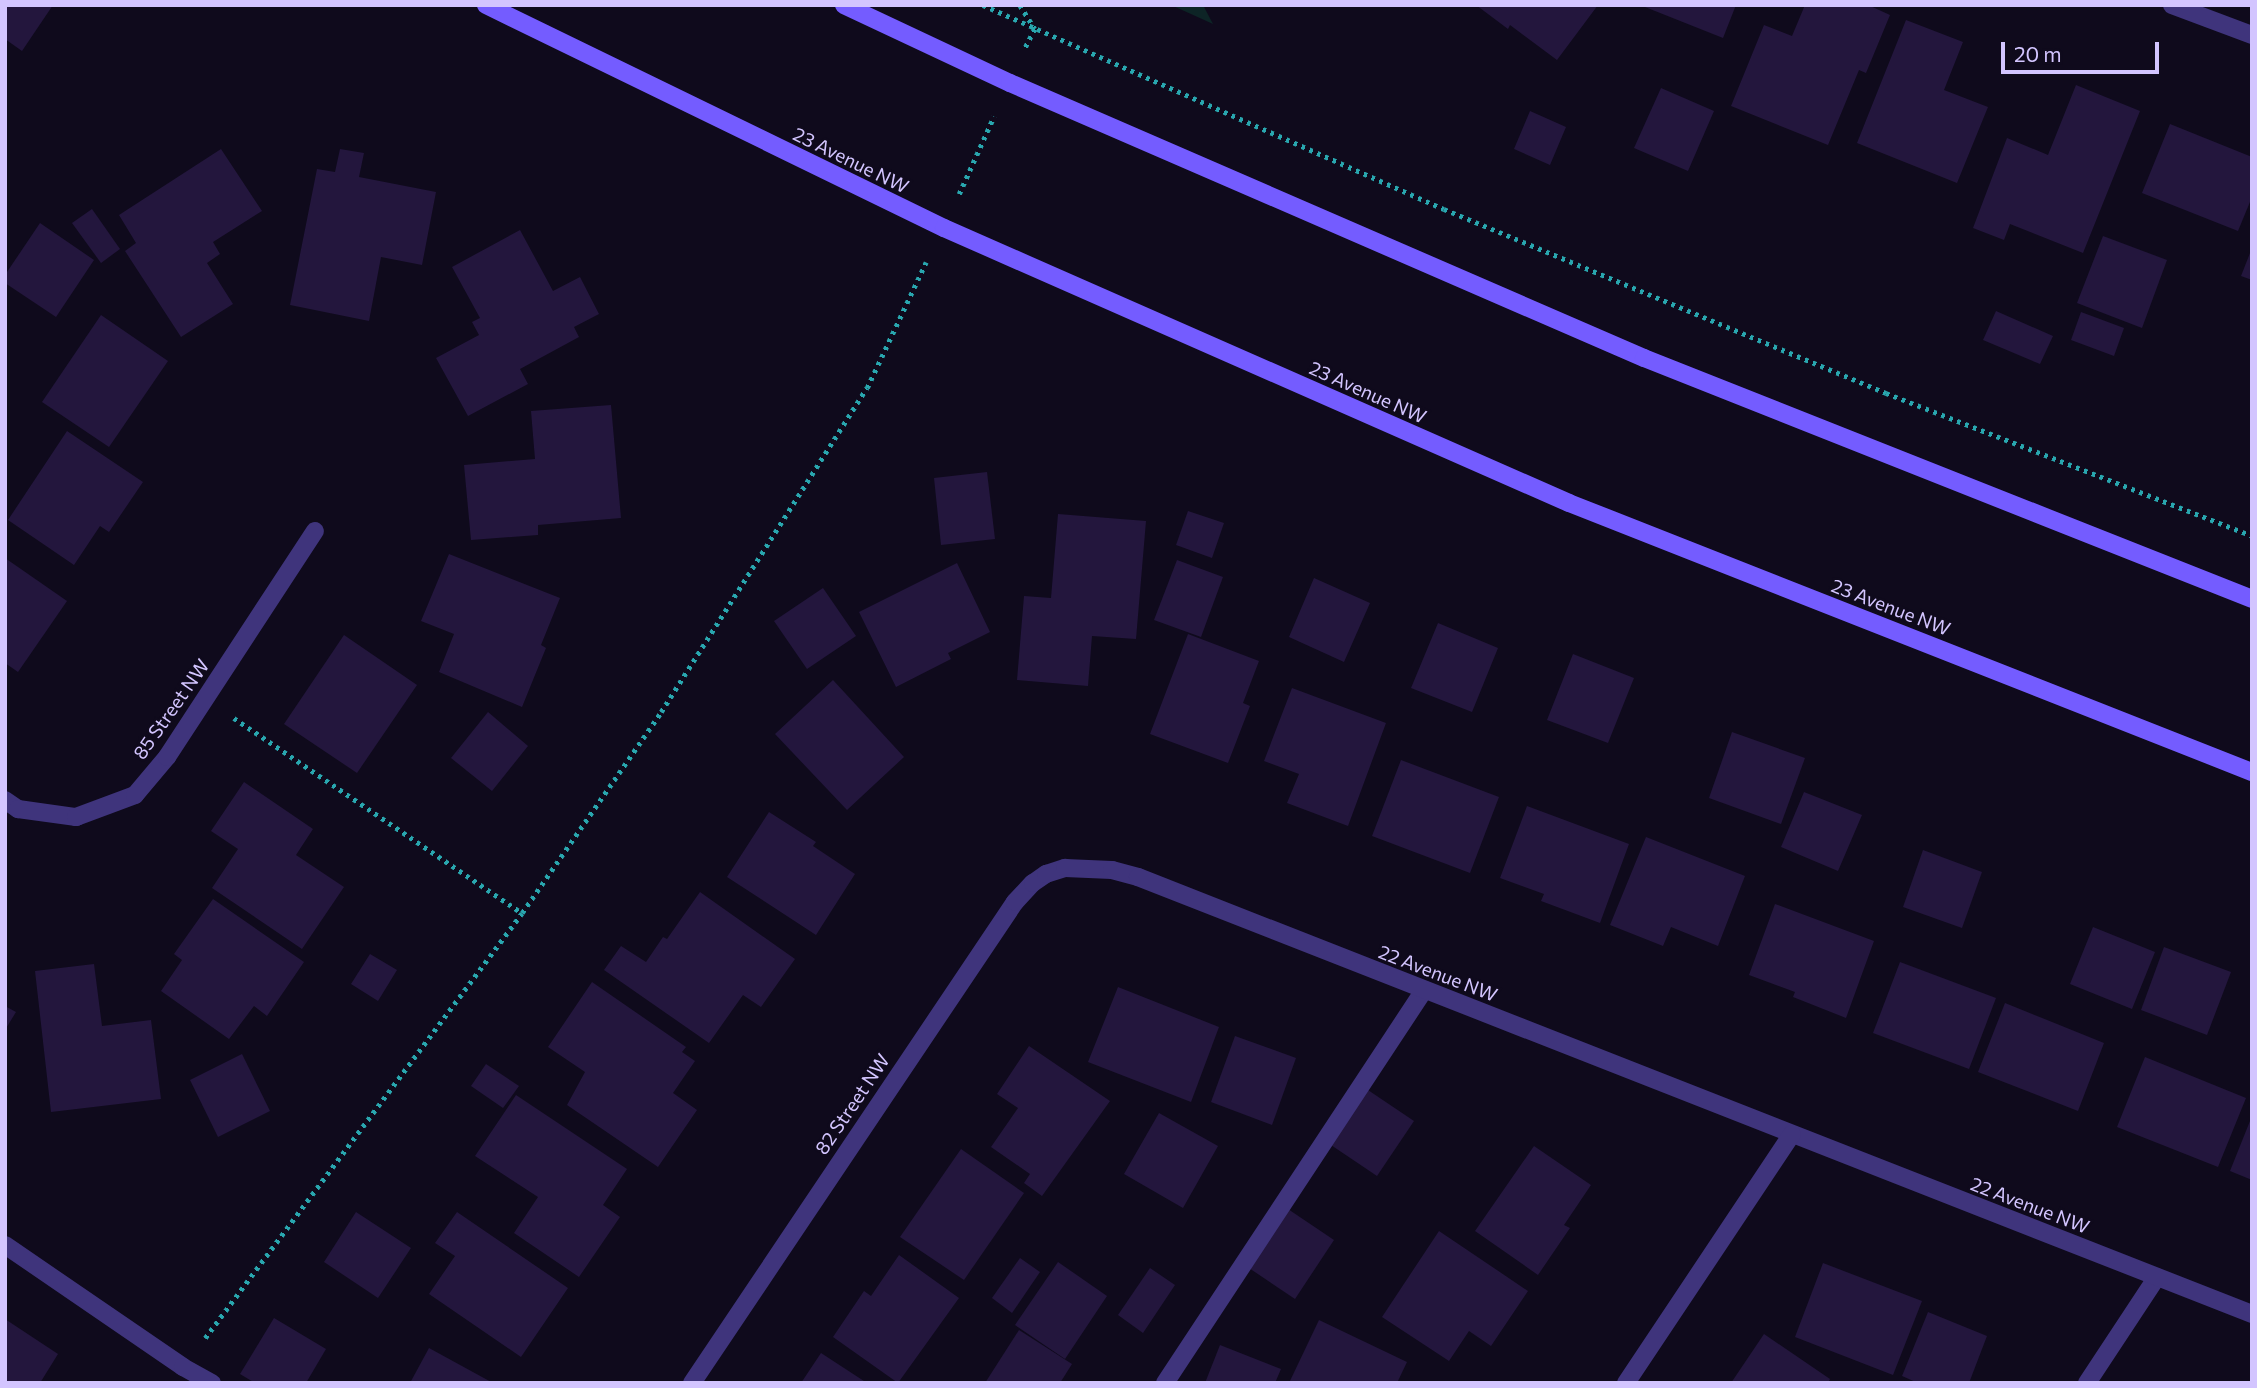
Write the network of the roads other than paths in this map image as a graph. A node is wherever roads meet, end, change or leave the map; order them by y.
1 (486, 5) edge
2 (844, 5) edge
3 (2172, 5) edge
4 (2252, 35) edge
5 (315, 531) dead end
6 (2252, 598) edge
7 (2252, 772) edge
8 (5, 800) edge
9 (1065, 868) joint
10 (1424, 990) junction
11 (1792, 1134) junction
12 (5, 1245) edge
13 (2157, 1278) junction
14 (2252, 1314) edge
15 (212, 1383) edge
16 (692, 1383) edge
17 (1166, 1383) edge
18 (1626, 1383) edge
19 (2087, 1383) edge

1 - 7 main road, 23 Avenue NW
2 - 6 main road
3 - 4 street
5 - 8 street, 85 Street NW
9 - 10 street, 22 Avenue NW
9 - 16 street, 82 Street NW
10 - 11 street, 22 Avenue NW
10 - 17 street
11 - 13 street, 22 Avenue NW
11 - 18 street
12 - 15 street
13 - 14 street, 22 Avenue NW
13 - 19 street

